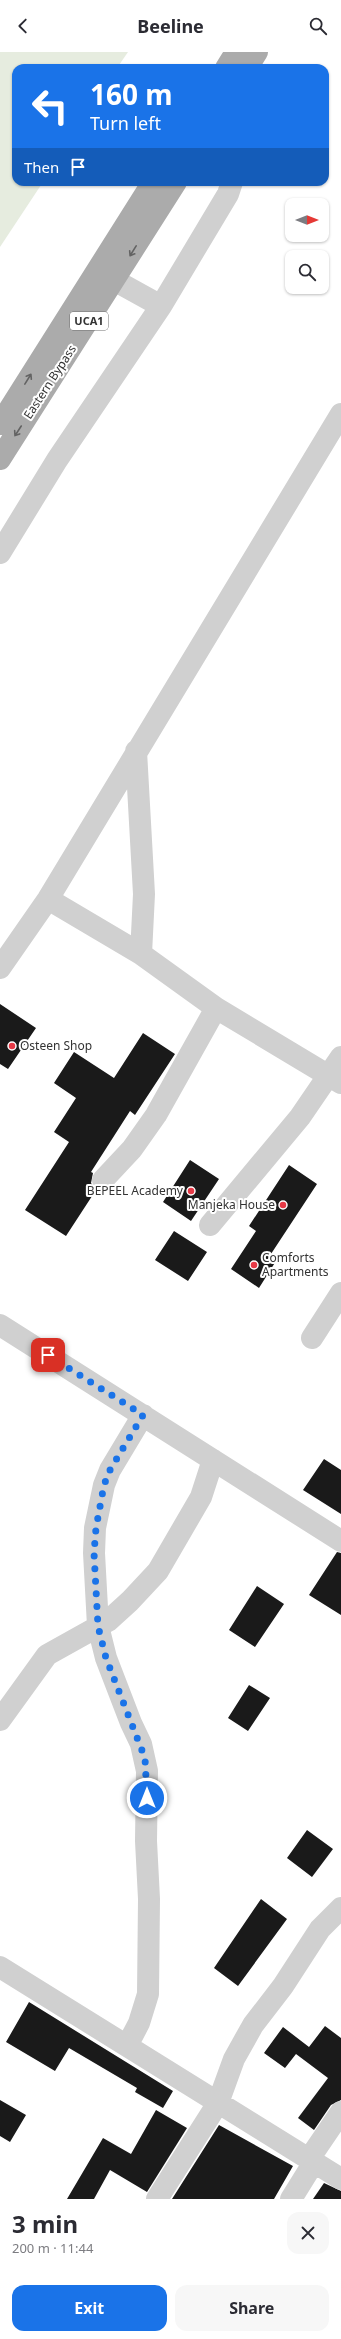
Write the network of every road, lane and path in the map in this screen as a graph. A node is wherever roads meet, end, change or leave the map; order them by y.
1 (236, 52) edge
2 (257, 52) edge
3 (228, 64) edge
4 (250, 64) edge
5 (152, 186) edge
6 (172, 186) edge
7 (231, 186) edge
8 (141, 219) junction
9 (114, 280) junction
10 (161, 306) junction
11 (341, 414) edge
12 (0, 424) edge
13 (334, 442) edge
14 (0, 459) edge
15 (0, 553) edge
16 (136, 751) junction
17 (48, 898) junction
18 (141, 954) junction
19 (0, 968) edge
20 (216, 1008) junction
21 (341, 1057) edge
22 (335, 1079) edge
23 (103, 1180) dead end
24 (210, 1225) dead end
25 (341, 1292) edge
26 (0, 1325) edge
27 (312, 1338) dead end
28 (143, 1415) junction
29 (213, 1460) junction
30 (341, 1541) edge
31 (98, 1626) junction
32 (0, 1720) edge
33 (341, 1908) edge
34 (0, 1967) edge
35 (127, 2046) junction
36 (218, 2103) junction
37 (341, 2112) edge
38 (312, 2160) junction
39 (341, 2178) edge
40 (156, 2199) edge
41 (291, 2199) edge

1 - 3 main road
2 - 4 main road
5 - 8 main road, Eastern Bypass / UCA1
6 - 8 main road, Eastern Bypass / UCA1
7 - 10 street
8 -> 9 main road, Eastern Bypass / UCA1
12 -> 8 main road, Eastern Bypass / UCA1
9 - 10 street
9 -> 14 main road, Eastern Bypass / UCA1
10 - 15 street
11 - 13 street
13 - 16 street
16 - 17 street
16 - 18 street
17 - 18 street
17 - 19 street
18 - 20 street
20 - 22 street
20 - 23 street
21 - 22 street
22 - 24 street
25 - 27 street
26 - 28 street
28 - 29 street
28 - 31 street
29 - 30 street
29 - 31 street
31 - 32 street
31 - 35 street
33 - 36 street
34 - 35 street
35 - 36 street
36 - 38 street
36 - 40 street
37 - 38 street
38 - 39 street
38 - 41 street

